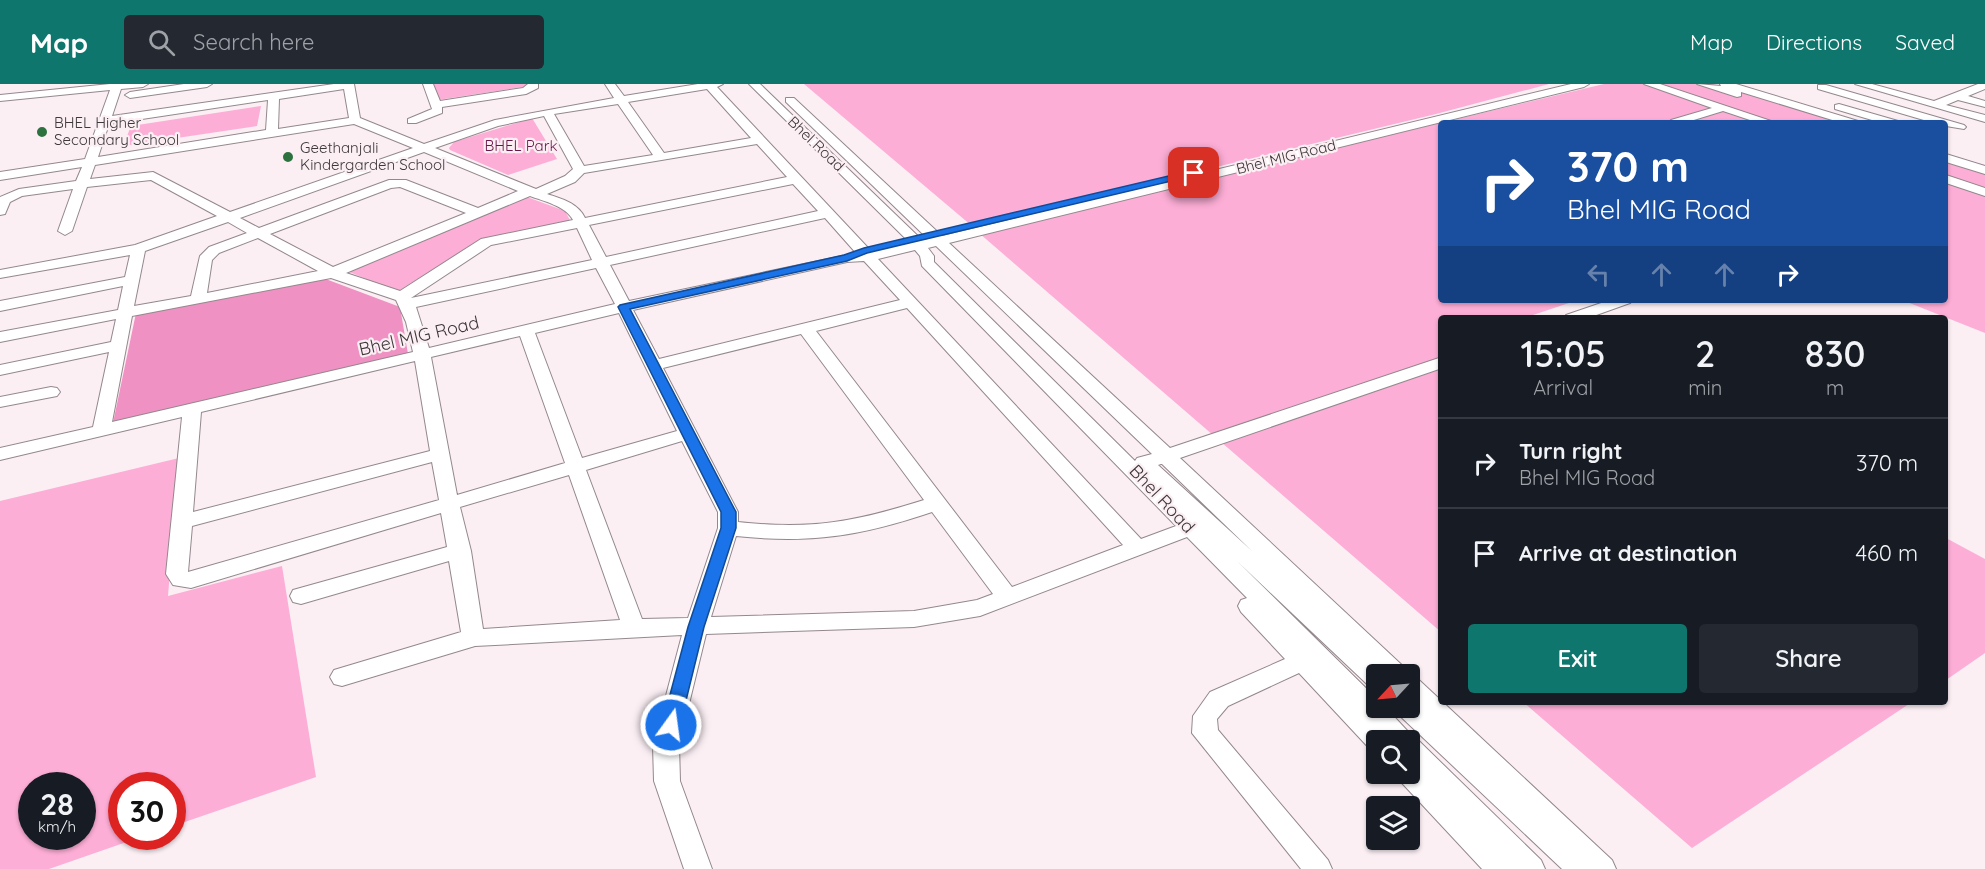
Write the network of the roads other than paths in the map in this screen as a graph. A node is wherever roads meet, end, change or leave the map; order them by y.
1 (143, 84) edge
2 (207, 84) edge
3 (349, 84) edge
4 (428, 84) edge
5 (533, 84) edge
6 (610, 84) edge
7 (712, 84) edge
8 (754, 84) edge
9 (773, 84) edge
10 (1565, 84) edge
11 (1584, 84) edge
12 (1649, 84) edge
13 (1702, 84) edge
14 (1860, 84) edge
15 (1904, 84) edge
16 (1731, 86) edge
17 (1827, 86) edge
18 (1982, 88) edge
19 (1885, 91) junction
20 (114, 92) junction
21 (1807, 92) dead end
22 (274, 96) junction
23 (1957, 96) junction
24 (0, 98) edge
25 (621, 100) junction
26 (1782, 101) junction
27 (1985, 104) edge
28 (436, 105) junction
29 (1770, 105) junction
30 (1935, 105) junction
31 (1723, 108) junction
32 (547, 112) junction
33 (1984, 119) edge
34 (355, 120) junction
35 (1682, 120) edge
36 (1761, 120) edge
37 (1815, 120) edge
38 (1844, 120) edge
39 (1883, 120) edge
40 (1937, 120) edge
41 (104, 121) junction
42 (412, 121) dead end
43 (1948, 123) edge
44 (1960, 127) junction
45 (1948, 132) edge
46 (272, 134) junction
47 (760, 140) junction
48 (424, 147) junction
49 (1948, 152) edge
50 (661, 157) junction
51 (1948, 159) edge
52 (90, 162) junction
53 (1985, 162) edge
54 (580, 170) junction
55 (1985, 170) edge
56 (0, 176) edge
57 (798, 179) junction
58 (1948, 180) edge
59 (83, 183) junction
60 (1983, 189) edge
61 (533, 193) junction
62 (0, 211) edge
63 (479, 213) junction
64 (829, 213) junction
65 (229, 217) junction
66 (582, 222) junction
67 (65, 231) dead end
68 (260, 233) junction
69 (927, 243) junction
70 (138, 249) junction
71 (867, 254) junction
72 (599, 262) junction
73 (332, 273) junction
74 (0, 274) edge
75 (131, 280) junction
76 (198, 298) junction
77 (405, 301) junction
78 (912, 302) junction
79 (1616, 303) edge
80 (0, 306) edge
81 (624, 307) junction
82 (125, 313) junction
83 (1581, 315) edge
84 (806, 329) junction
85 (526, 331) junction
86 (0, 337) edge
87 (118, 345) junction
88 (422, 356) junction
89 (1438, 363) edge
90 (652, 366) junction
91 (0, 370) edge
92 (51, 392) dead end
93 (0, 402) edge
94 (192, 409) junction
95 (100, 430) junction
96 (689, 433) junction
97 (0, 454) edge
98 (440, 454) junction
99 (1155, 460) junction
100 (577, 466) junction
101 (937, 503) junction
102 (451, 504) junction
103 (182, 522) junction
104 (728, 528) junction
105 (1184, 530) junction
106 (1138, 548) junction
107 (460, 551) junction
108 (301, 596) dead end
109 (1007, 597) junction
110 (696, 627) junction
111 (634, 628) junction
112 (475, 637) junction
113 (1310, 659) junction
114 (1385, 664) edge
115 (1366, 668) edge
116 (342, 677) dead end
117 (1420, 696) edge
118 (1419, 718) edge
119 (1369, 730) edge
120 (1391, 730) edge
121 (1420, 758) edge
122 (1420, 784) edge
123 (1311, 867) edge
124 (698, 869) edge
125 (1501, 869) edge
126 (1531, 869) edge
127 (1582, 869) edge
128 (1602, 869) edge

1 - 20 street
2 - 20 street
3 - 22 street
3 - 34 street
4 - 28 street
5 - 28 street
6 - 25 street
7 - 25 street
7 - 47 street
8 - 69 street, Bhel Road
9 - 69 street
10 - 69 street, Bhel MIG Road
11 - 69 street, Bhel MIG Road
12 - 31 street
13 - 16 street
14 - 19 street
15 - 19 street
16 - 26 street
16 - 29 street
17 - 21 street
17 - 40 street
18 - 23 street
19 - 30 street
20 - 24 street
20 - 41 street
22 - 41 street
22 - 46 street
23 - 27 street
23 - 30 street
25 - 32 street
25 - 50 street
26 - 29 street
26 - 38 street
26 - 39 street
28 - 42 street
29 - 37 street
30 - 33 street
31 - 35 street
31 - 36 street
32 - 48 street
32 - 54 street
33 - 44 street
34 - 46 street
34 - 48 street
41 - 52 street
43 - 44 street
44 - 45 street
46 - 52 street
47 - 50 street
47 - 57 street
48 - 61 street
48 - 65 street
49 - 53 street
50 - 54 street
51 - 55 street
52 - 56 street
52 - 59 street
54 - 61 street
57 - 64 street
57 - 66 street
58 - 60 street
59 - 62 street
59 - 65 street
59 - 67 street
61 - 63 street
61 - 66 street
63 - 68 street
63 - 73 street
64 - 71 street
64 - 72 street
65 - 68 street
65 - 70 street
66 - 72 street
66 - 77 street
68 - 73 street
68 - 76 street
69 - 71 street, Bhel MIG Road
69 - 99 street, Bhel Road
69 - 105 street, Bhel Road
70 - 74 street
70 - 75 street
71 - 78 street
71 - 81 street, Bhel MIG Road
72 - 77 street
72 - 81 street
73 - 76 street
73 - 77 street
75 - 80 street
75 - 82 street
76 - 82 street
77 - 88 street
78 - 84 street
78 - 106 street
79 - 83 street
81 - 85 street, Bhel MIG Road
81 - 90 street
82 - 86 street
82 - 87 street
84 - 90 street
84 - 101 street
85 - 88 street, Bhel MIG Road
85 - 100 street
87 - 91 street
87 - 95 street
88 - 94 street, Bhel MIG Road
88 - 98 street
89 - 99 street
90 - 96 street
92 - 93 street
94 - 95 street, Bhel MIG Road
94 - 103 street
95 - 97 street, Bhel MIG Road
96 - 100 street
96 - 104 street
98 - 102 street
98 - 103 street
99 - 114 street
99 - 115 street, Bhel Road
100 - 102 street
100 - 111 street
101 - 104 street
101 - 109 street
102 - 103 street
102 - 107 street
104 - 110 street
105 - 106 street
105 - 113 street, Bhel Road
106 - 109 street
107 - 108 street
107 - 112 street
109 - 110 street
110 - 111 street
110 - 124 street
111 - 112 street
112 - 116 street
113 - 119 street
113 - 120 street
113 - 123 street
117 - 128 street
118 - 127 street
121 - 126 street
122 - 125 street

